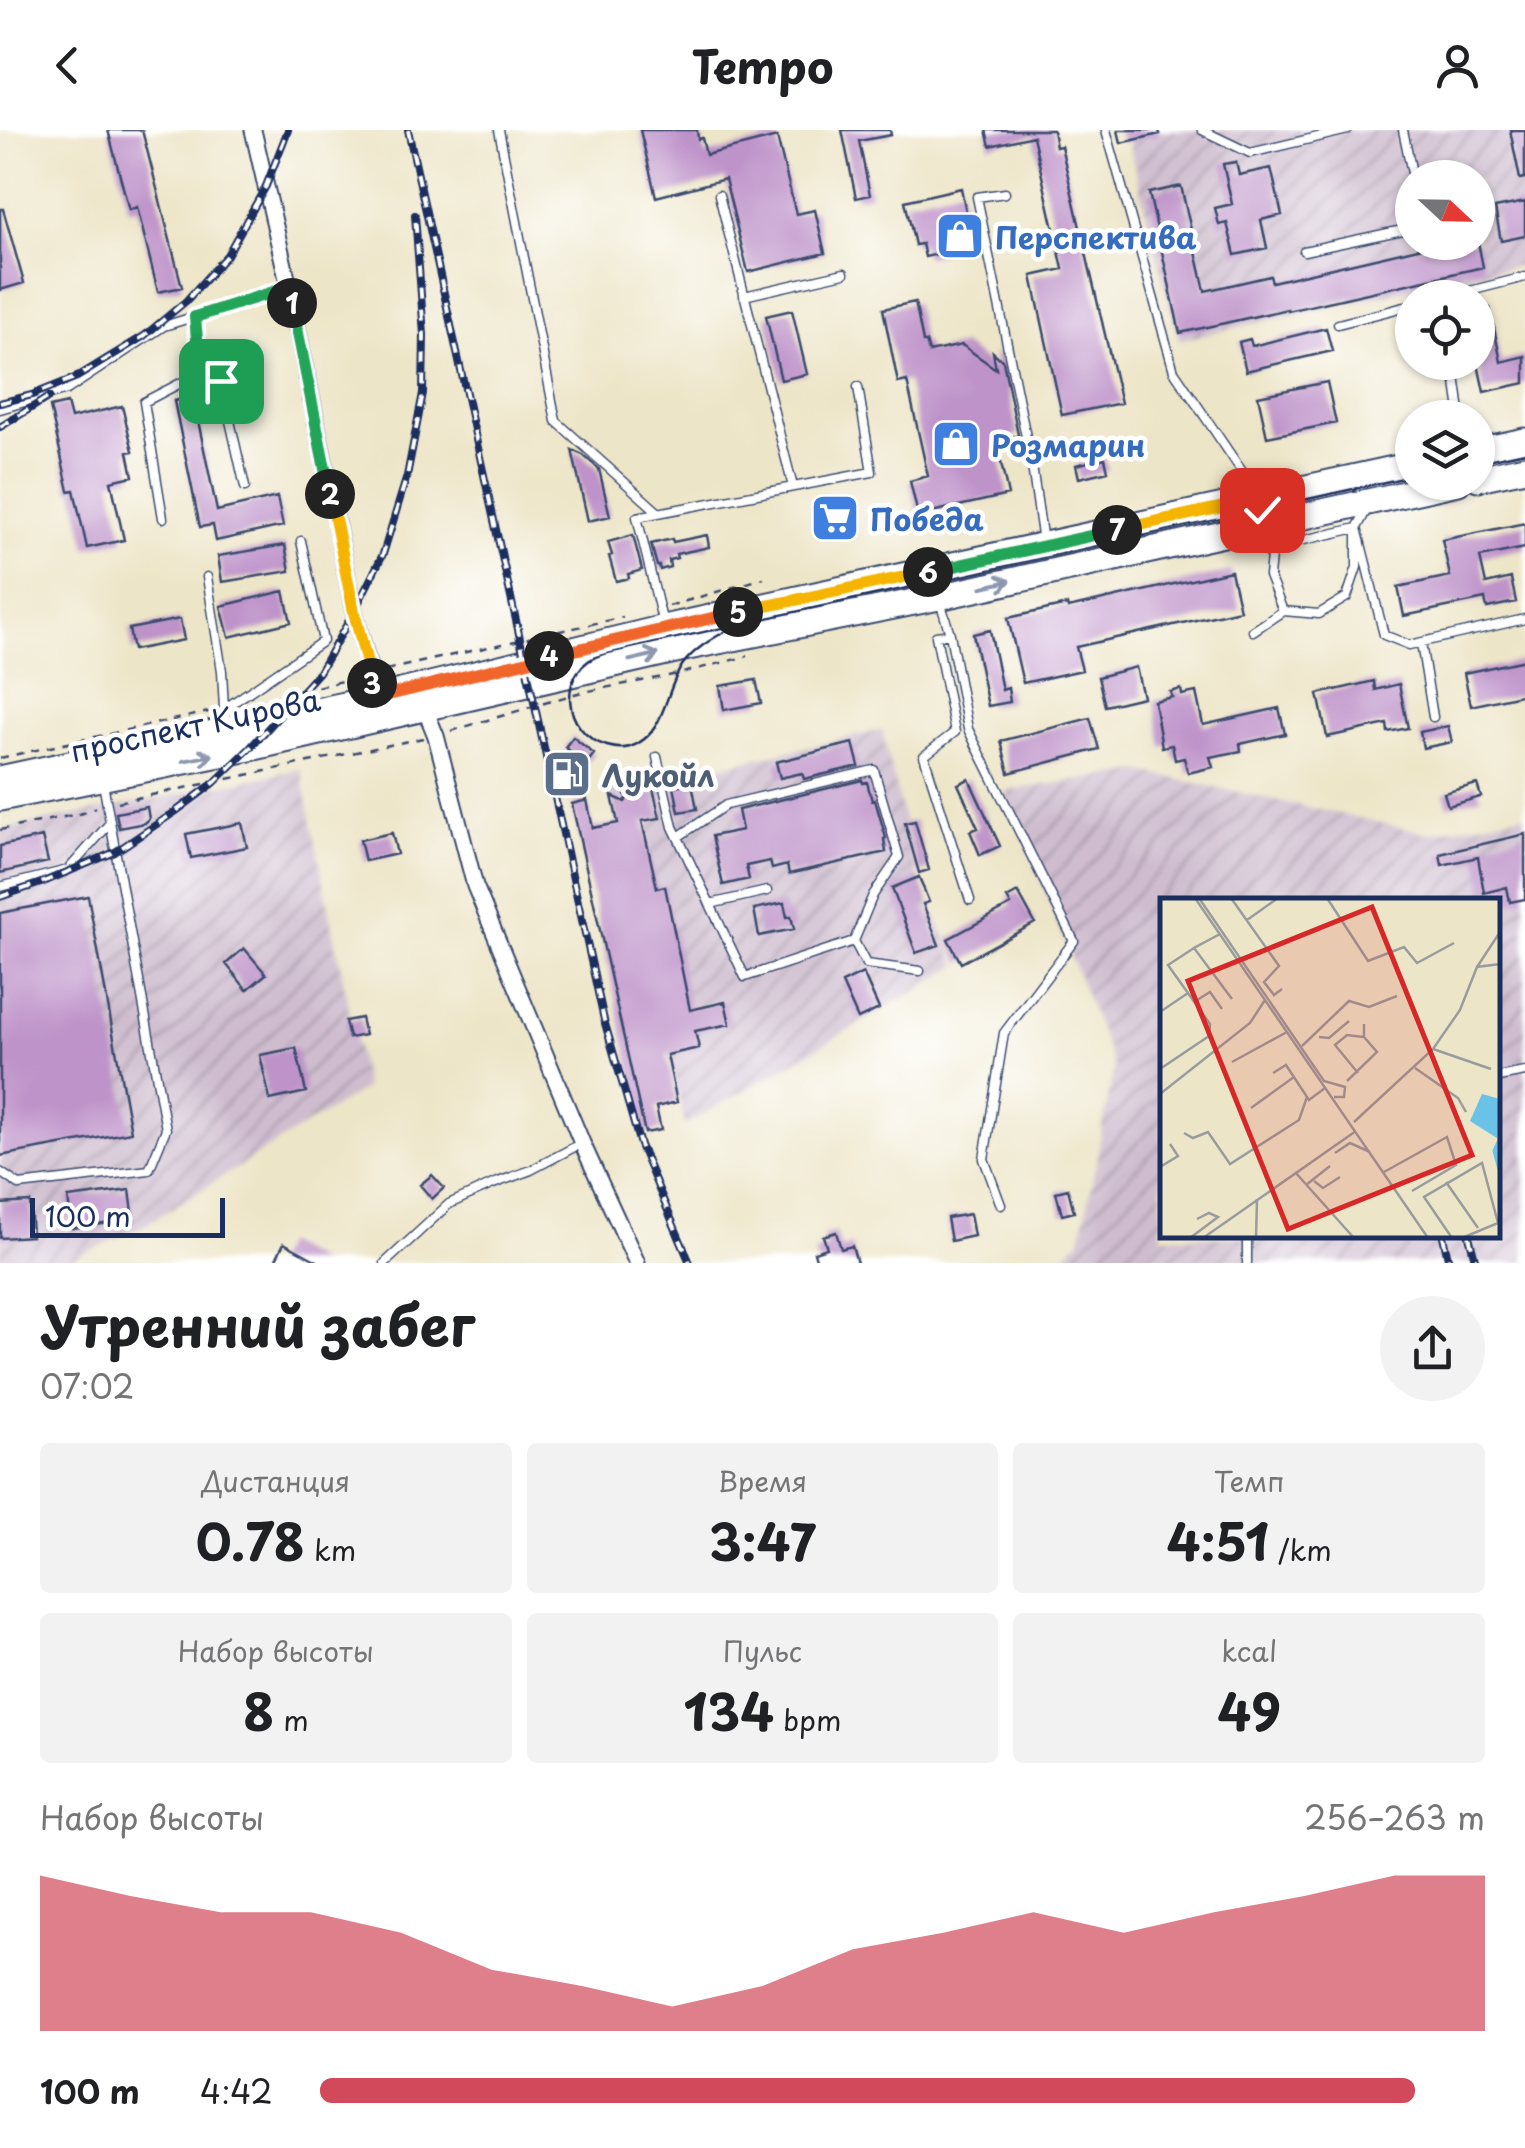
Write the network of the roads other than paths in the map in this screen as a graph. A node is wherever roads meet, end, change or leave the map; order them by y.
1 (253, 130) edge
2 (499, 130) edge
3 (1106, 130) edge
4 (1202, 130) edge
5 (1348, 130) edge
6 (1403, 130) edge
7 (1409, 160) edge
8 (1005, 193) dead end
9 (719, 195) dead end
10 (1395, 232) edge
11 (1304, 251) dead end
12 (844, 272) dead end
13 (1525, 277) edge
14 (1495, 284) edge
15 (289, 287) junction
16 (744, 296) junction
17 (1395, 309) edge
18 (195, 317) junction
19 (1338, 324) dead end
20 (200, 372) junction
21 (858, 386) dead end
22 (0, 409) edge
23 (1525, 441) edge
24 (1495, 447) edge
25 (1395, 468) edge
26 (1525, 468) edge
27 (1368, 474) junction
28 (1495, 474) edge
29 (793, 487) junction
30 (245, 488) dead end
31 (1395, 496) edge
32 (1370, 502) junction
33 (658, 512) junction
34 (1262, 512) junction
35 (163, 518) dead end
36 (1357, 528) junction
37 (301, 541) dead end
38 (1044, 546) junction
39 (207, 578) dead end
40 (939, 596) junction
41 (1283, 611) junction
42 (1525, 618) edge
43 (664, 628) junction
44 (1253, 632) dead end
45 (950, 634) junction
46 (1421, 643) junction
47 (376, 698) junction
48 (425, 709) junction
49 (1434, 717) dead end
50 (228, 719) junction
51 (657, 757) dead end
52 (100, 768) junction
53 (0, 779) edge
54 (0, 798) edge
55 (110, 823) junction
56 (678, 837) junction
57 (0, 886) edge
58 (767, 890) dead end
59 (970, 900) dead end
60 (710, 904) junction
61 (854, 941) junction
62 (920, 971) dead end
63 (1525, 1072) edge
64 (1500, 1077) edge
65 (582, 1143) junction
66 (0, 1172) edge
67 (1001, 1205) dead end
68 (385, 1263) edge
69 (637, 1263) edge

1 - 15 street
2 - 33 lane
3 - 34 lane
4 - 5 lane
6 - 7 lane
8 - 38 lane
9 - 16 lane
10 - 11 lane
12 - 16 lane
13 - 14 lane
15 - 18 lane
15 - 47 street
16 - 29 lane
17 - 19 lane
18 - 20 lane
18 - 22 lane
20 - 30 lane
20 - 35 lane
21 - 29 lane
23 - 24 main road
25 - 27 main road, проспект Кирова
26 - 28 main road
27 - 32 main road
27 - 34 main road, проспект Кирова
29 - 33 lane
31 - 32 main road, проспект Кирова
32 - 34 main road, проспект Кирова
32 - 36 lane
33 - 43 lane
34 - 38 main road, проспект Кирова
40 -> 34 main road, проспект Кирова
36 - 41 lane
36 - 41 lane
36 - 46 lane
37 - 50 lane
38 - 43 main road, проспект Кирова
39 - 50 lane
40 - 45 lane
48 -> 40 main road, проспект Кирова
41 - 44 lane
42 - 46 lane
43 - 47 main road, проспект Кирова
45 - 59 lane
45 - 67 lane
46 - 49 lane
47 - 50 main road, проспект Кирова
52 -> 48 main road, проспект Кирова
48 - 65 street
50 - 52 main road, проспект Кирова
51 - 56 lane
52 - 53 main road, проспект Кирова
52 - 54 main road, проспект Кирова
52 - 55 lane
55 - 57 lane
55 - 66 lane
56 - 60 lane
56 - 61 lane
58 - 60 lane
60 - 61 lane
61 - 62 lane
63 - 64 lane
65 - 68 lane
65 - 69 street

